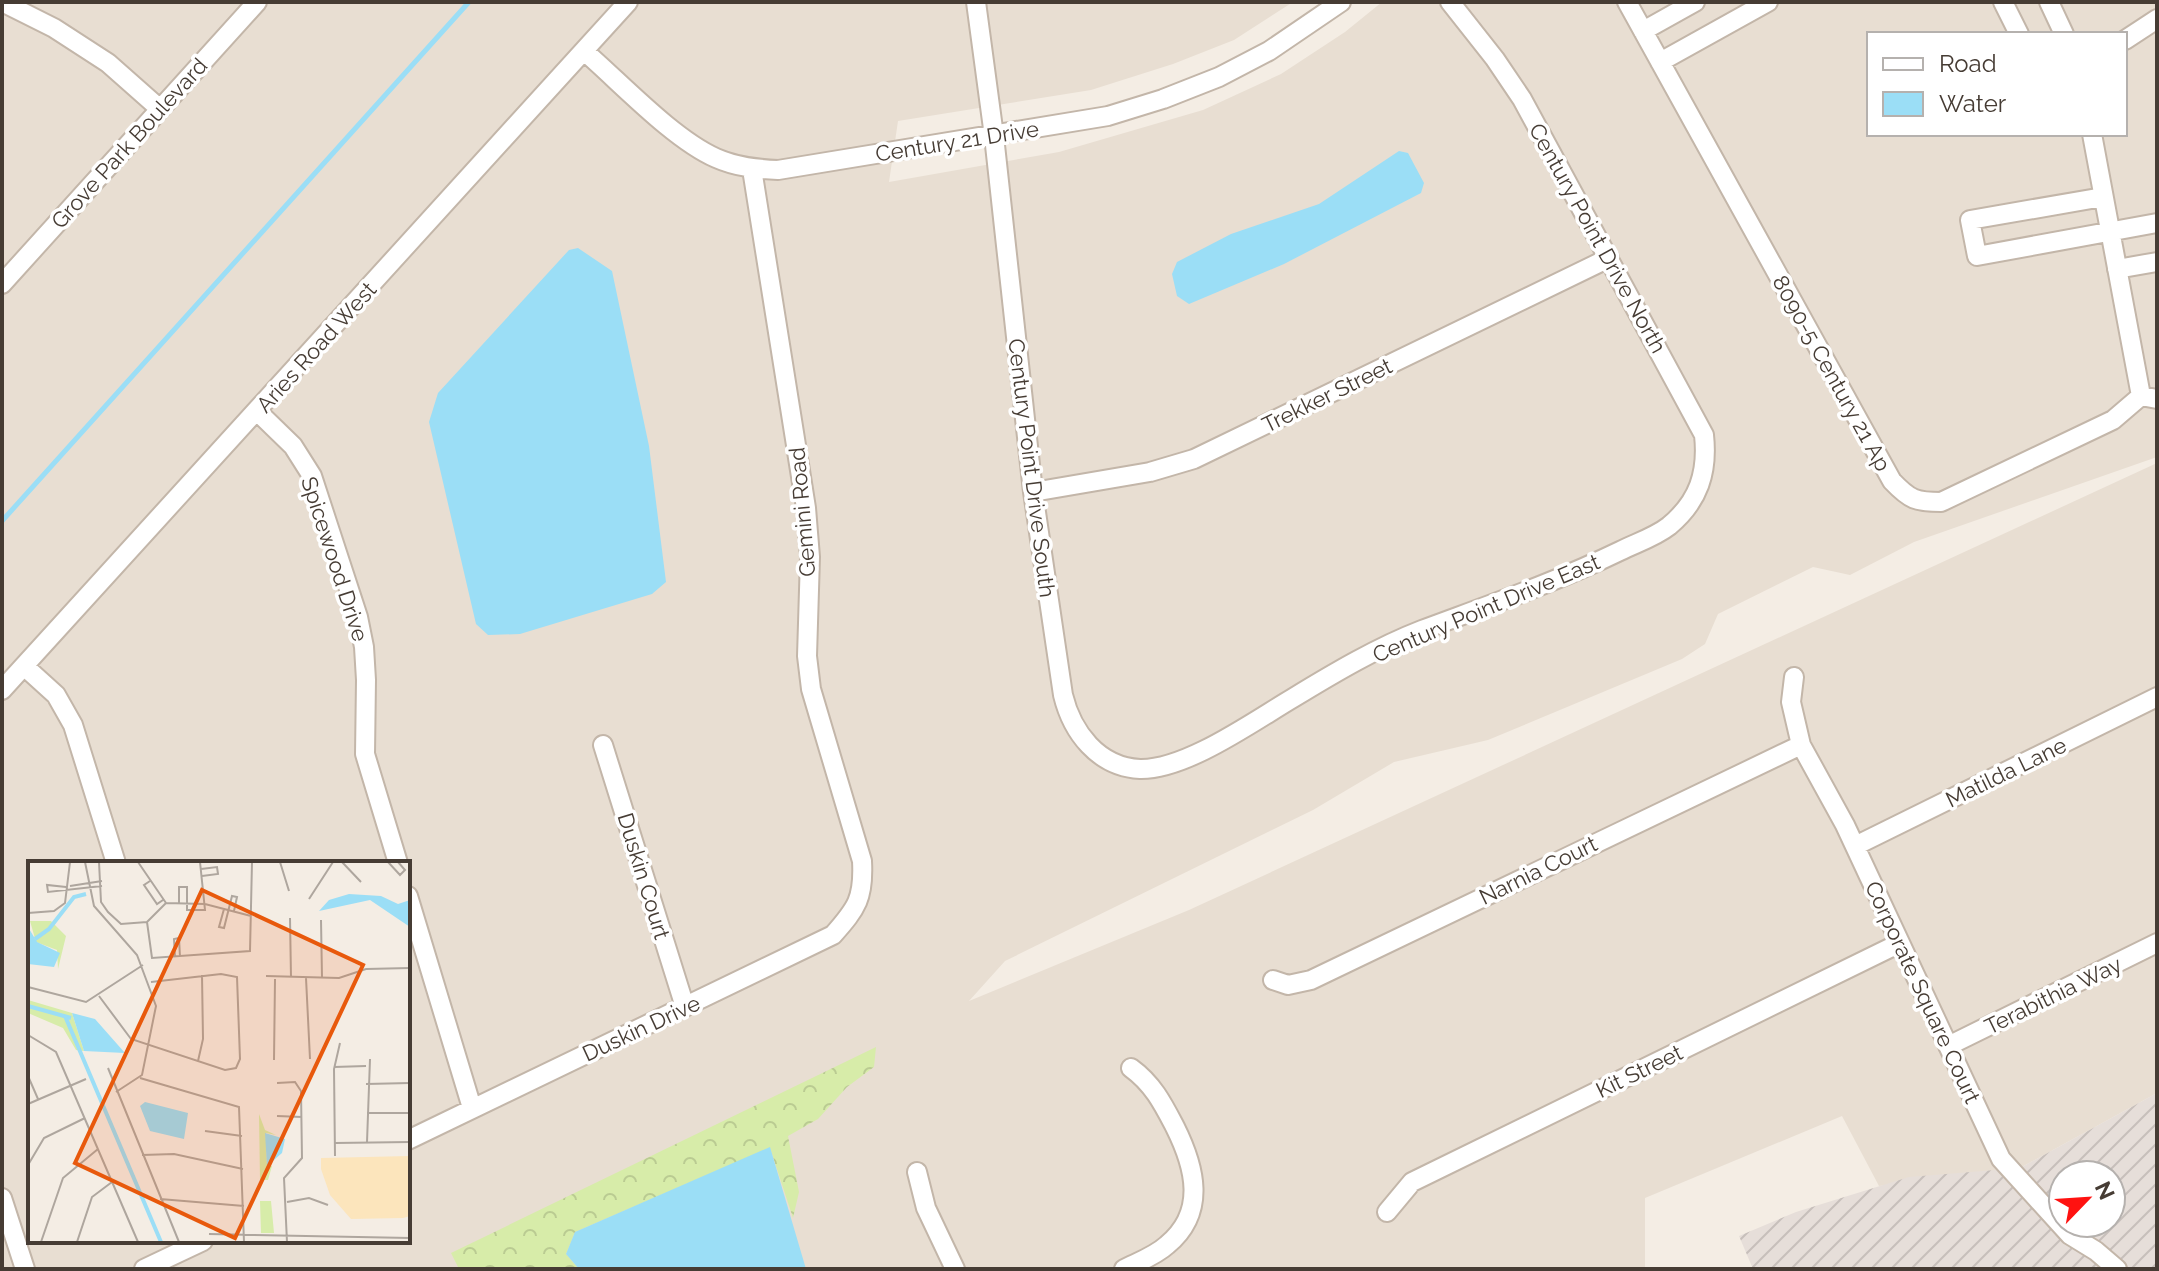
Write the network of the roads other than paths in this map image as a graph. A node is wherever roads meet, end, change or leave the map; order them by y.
1 (2, 2) edge
2 (257, 2) edge
3 (628, 2) edge
4 (976, 2) edge
5 (1341, 2) edge
6 (1450, 2) edge
7 (1627, 2) edge
8 (1695, 2) edge
9 (1768, 2) edge
10 (2003, 2) edge
11 (2049, 2) edge
12 (2157, 19) edge
13 (1643, 31) junction
14 (2018, 32) edge
15 (2063, 32) edge
16 (2127, 39) edge
17 (584, 51) junction
18 (1660, 62) junction
19 (160, 109) junction
20 (994, 136) junction
21 (2092, 136) edge
22 (752, 169) junction
23 (2103, 197) junction
24 (2157, 223) edge
25 (2109, 233) junction
26 (1609, 258) junction
27 (2157, 262) edge
28 (2117, 269) junction
29 (2, 284) edge
30 (2149, 398) edge
31 (258, 412) junction
32 (1700, 488) joint
33 (1033, 492) junction
34 (24, 666) junction
35 (1794, 677) dead end
36 (2, 690) edge
37 (2157, 697) edge
38 (603, 745) dead end
39 (1801, 745) junction
40 (1130, 768) joint
41 (1855, 846) junction
42 (115, 861) edge
43 (397, 861) edge
44 (860, 900) joint
45 (410, 903) edge
46 (1900, 943) junction
47 (2157, 943) edge
48 (1273, 980) dead end
49 (685, 1007) junction
50 (1948, 1046) junction
51 (1131, 1068) dead end
52 (472, 1108) junction
53 (410, 1139) edge
54 (917, 1172) dead end
55 (2, 1198) edge
56 (1387, 1212) dead end
57 (199, 1243) edge
58 (25, 1269) edge
59 (144, 1269) edge
60 (955, 1269) edge
61 (1124, 1269) edge
62 (2117, 1269) edge

1 - 19 street
2 - 19 street, Grove Park Boulevard
3 - 17 street, Aries Road West
4 - 20 street, Century Point Drive South
5 - 20 street, Century 21 Drive
6 - 26 street, Century Point Drive North
7 - 13 street, 8090-5 Century 21 Ap
8 - 13 street
9 - 18 street
10 - 14 street
11 - 15 street
12 - 16 street
13 - 18 street, 8090-5 Century 21 Ap
17 - 22 street, Century 21 Drive
17 - 31 street, Aries Road West
18 - 30 street, 8090-5 Century 21 Ap
19 - 29 street, Grove Park Boulevard
20 - 22 street, Century 21 Drive
20 - 33 street, Century Point Drive South
21 - 23 street
22 - 44 street, Gemini Road
23 - 25 street
23 - 25 street
24 - 25 street
25 - 28 street
26 - 32 street, Century Point Drive North
26 - 33 street, Trekker Street
27 - 28 street
28 - 30 street
31 - 34 street, Aries Road West
31 - 43 street, Spicewood Drive
32 - 40 street, Century Point Drive East
33 - 40 street, Century Point Drive South
34 - 36 street, Aries Road West
34 - 42 street
35 - 39 street, Corporate Square Court
37 - 41 street, Matilda Lane
38 - 49 street, Duskin Court
39 - 41 street, Corporate Square Court
39 - 48 street, Narnia Court
41 - 46 street, Corporate Square Court
44 - 49 street, Duskin Drive
45 - 52 street
46 - 50 street, Corporate Square Court
46 - 56 street, Kit Street
47 - 50 street, Terabithia Way
49 - 52 street, Duskin Drive
50 - 62 street, Corporate Square Court
51 - 61 street
52 - 53 street, Duskin Drive
54 - 60 street
55 - 58 street
57 - 59 street

